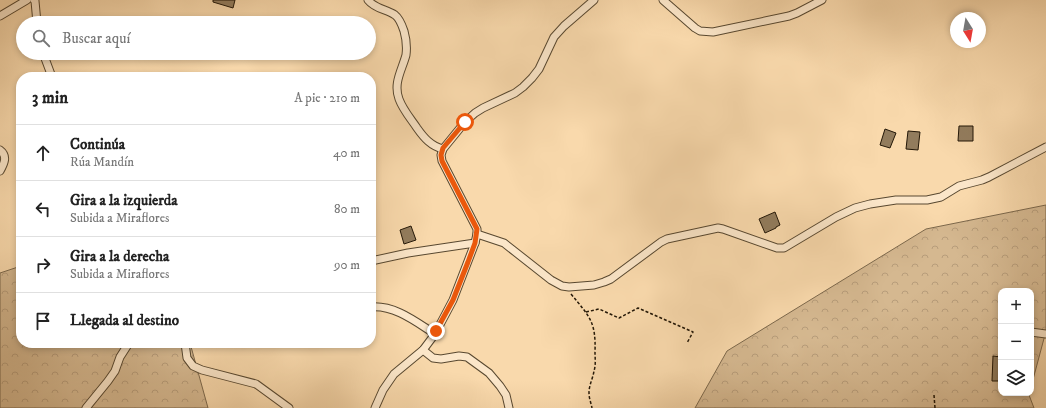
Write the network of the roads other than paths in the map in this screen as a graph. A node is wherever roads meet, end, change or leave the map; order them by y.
1 (27, 0) edge
2 (34, 0) edge
3 (368, 0) edge
4 (594, 0) edge
5 (663, 0) edge
6 (822, 0) edge
7 (0, 16) edge
8 (36, 16) edge
9 (46, 60) edge
10 (50, 72) edge
11 (1046, 146) edge
12 (443, 148) junction
13 (0, 150) edge
14 (0, 171) edge
15 (477, 234) junction
16 (475, 243) junction
17 (376, 260) edge
18 (376, 308) edge
19 (1034, 332) edge
20 (435, 334) junction
21 (1046, 334) edge
22 (126, 348) edge
23 (186, 348) edge
24 (423, 350) junction
25 (86, 408) edge
26 (289, 408) edge
27 (374, 408) edge
28 (509, 408) edge

1 - 7 street
2 - 8 street
3 - 12 street
4 - 12 street
5 - 6 street
9 - 10 street
11 - 15 street
12 - 15 street
13 - 14 street
15 - 16 street
16 - 17 street
16 - 20 street
18 - 20 street
19 - 21 street
20 - 24 street
22 - 25 street
23 - 26 street
24 - 27 street
24 - 28 street

